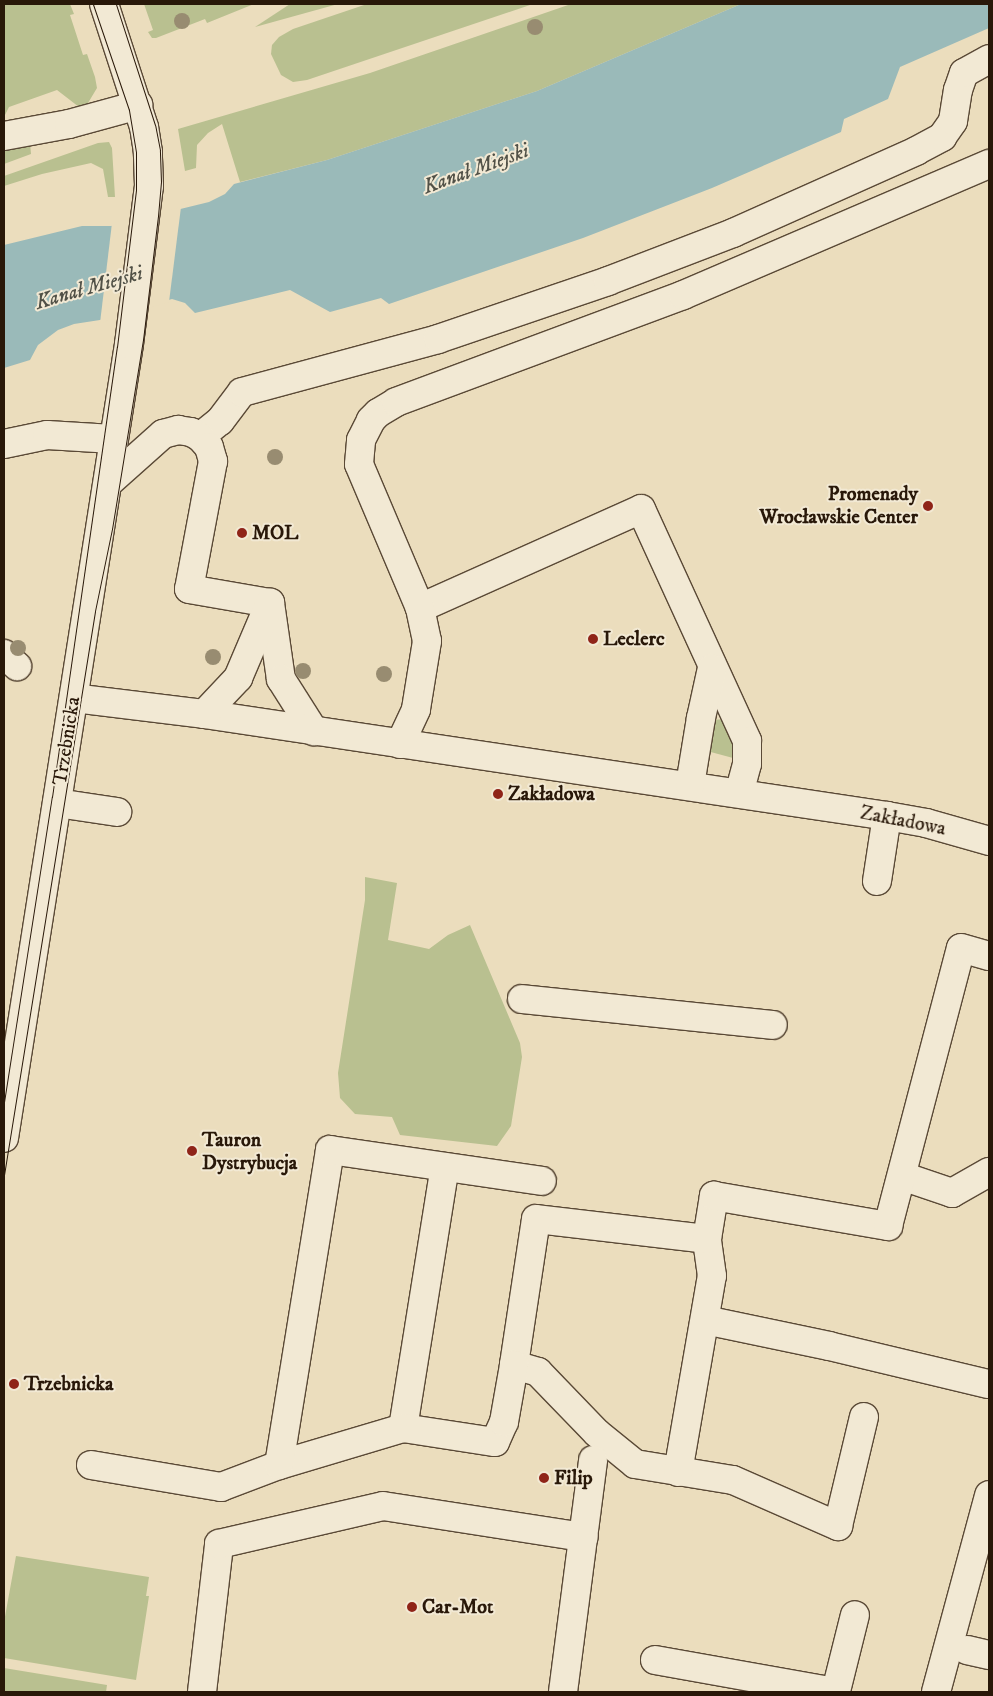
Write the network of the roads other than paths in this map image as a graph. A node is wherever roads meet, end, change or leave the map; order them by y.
1 (104, 4) edge
2 (989, 60) edge
3 (138, 105) junction
4 (4, 136) edge
5 (989, 164) edge
6 (200, 437) junction
7 (113, 439) junction
8 (4, 444) edge
9 (108, 483) junction
10 (270, 602) junction
11 (420, 608) junction
12 (712, 668) junction
13 (74, 698) junction
14 (204, 714) junction
15 (314, 731) junction
16 (400, 744) junction
17 (690, 786) junction
18 (739, 793) junction
19 (57, 803) junction
20 (117, 812) dead end
21 (887, 816) junction
22 (989, 841) edge
23 (877, 881) dead end
24 (989, 956) edge
25 (522, 999) dead end
26 (773, 1025) dead end
27 (4, 1138) edge
28 (445, 1167) junction
29 (989, 1172) edge
30 (902, 1176) junction
31 (542, 1181) dead end
32 (707, 1239) junction
33 (705, 1320) junction
34 (514, 1365) junction
35 (989, 1384) edge
36 (864, 1417) dead end
37 (403, 1428) junction
38 (594, 1460) dead end
39 (91, 1465) dead end
40 (279, 1465) junction
41 (678, 1472) junction
42 (989, 1494) edge
43 (584, 1537) junction
44 (855, 1615) dead end
45 (655, 1660) dead end
46 (202, 1692) edge
47 (563, 1692) edge
48 (835, 1692) edge
49 (936, 1692) edge

1 - 3 street, Trzebnicka
2 - 6 street
3 - 4 street
3 - 7 street, Trzebnicka
5 - 11 street
6 - 9 street
6 - 10 street
7 - 8 street
7 - 9 street, Trzebnicka
9 - 13 street, Trzebnicka
10 - 14 street
10 - 15 street
11 - 12 street
11 - 16 street
12 - 17 street
12 - 18 street
13 - 14 street, Zakładowa
13 - 19 street, Trzebnicka
14 - 15 street, Zakładowa
15 - 16 street, Zakładowa
16 - 17 street, Zakładowa
17 - 18 street, Zakładowa
18 - 21 street, Zakładowa
19 - 20 street
19 - 27 street, Trzebnicka
21 - 22 street, Zakładowa
21 - 23 street
24 - 30 street
25 - 26 street
28 - 31 street
28 - 37 street
28 - 40 street
29 - 30 street
30 - 32 street
32 - 33 street
32 - 34 street
33 - 35 street
33 - 41 street
34 - 37 street
34 - 41 street
36 - 41 street
37 - 40 street
38 - 43 street
39 - 40 street
42 - 49 street
43 - 46 street
43 - 47 street
44 - 48 street
45 - 48 street

